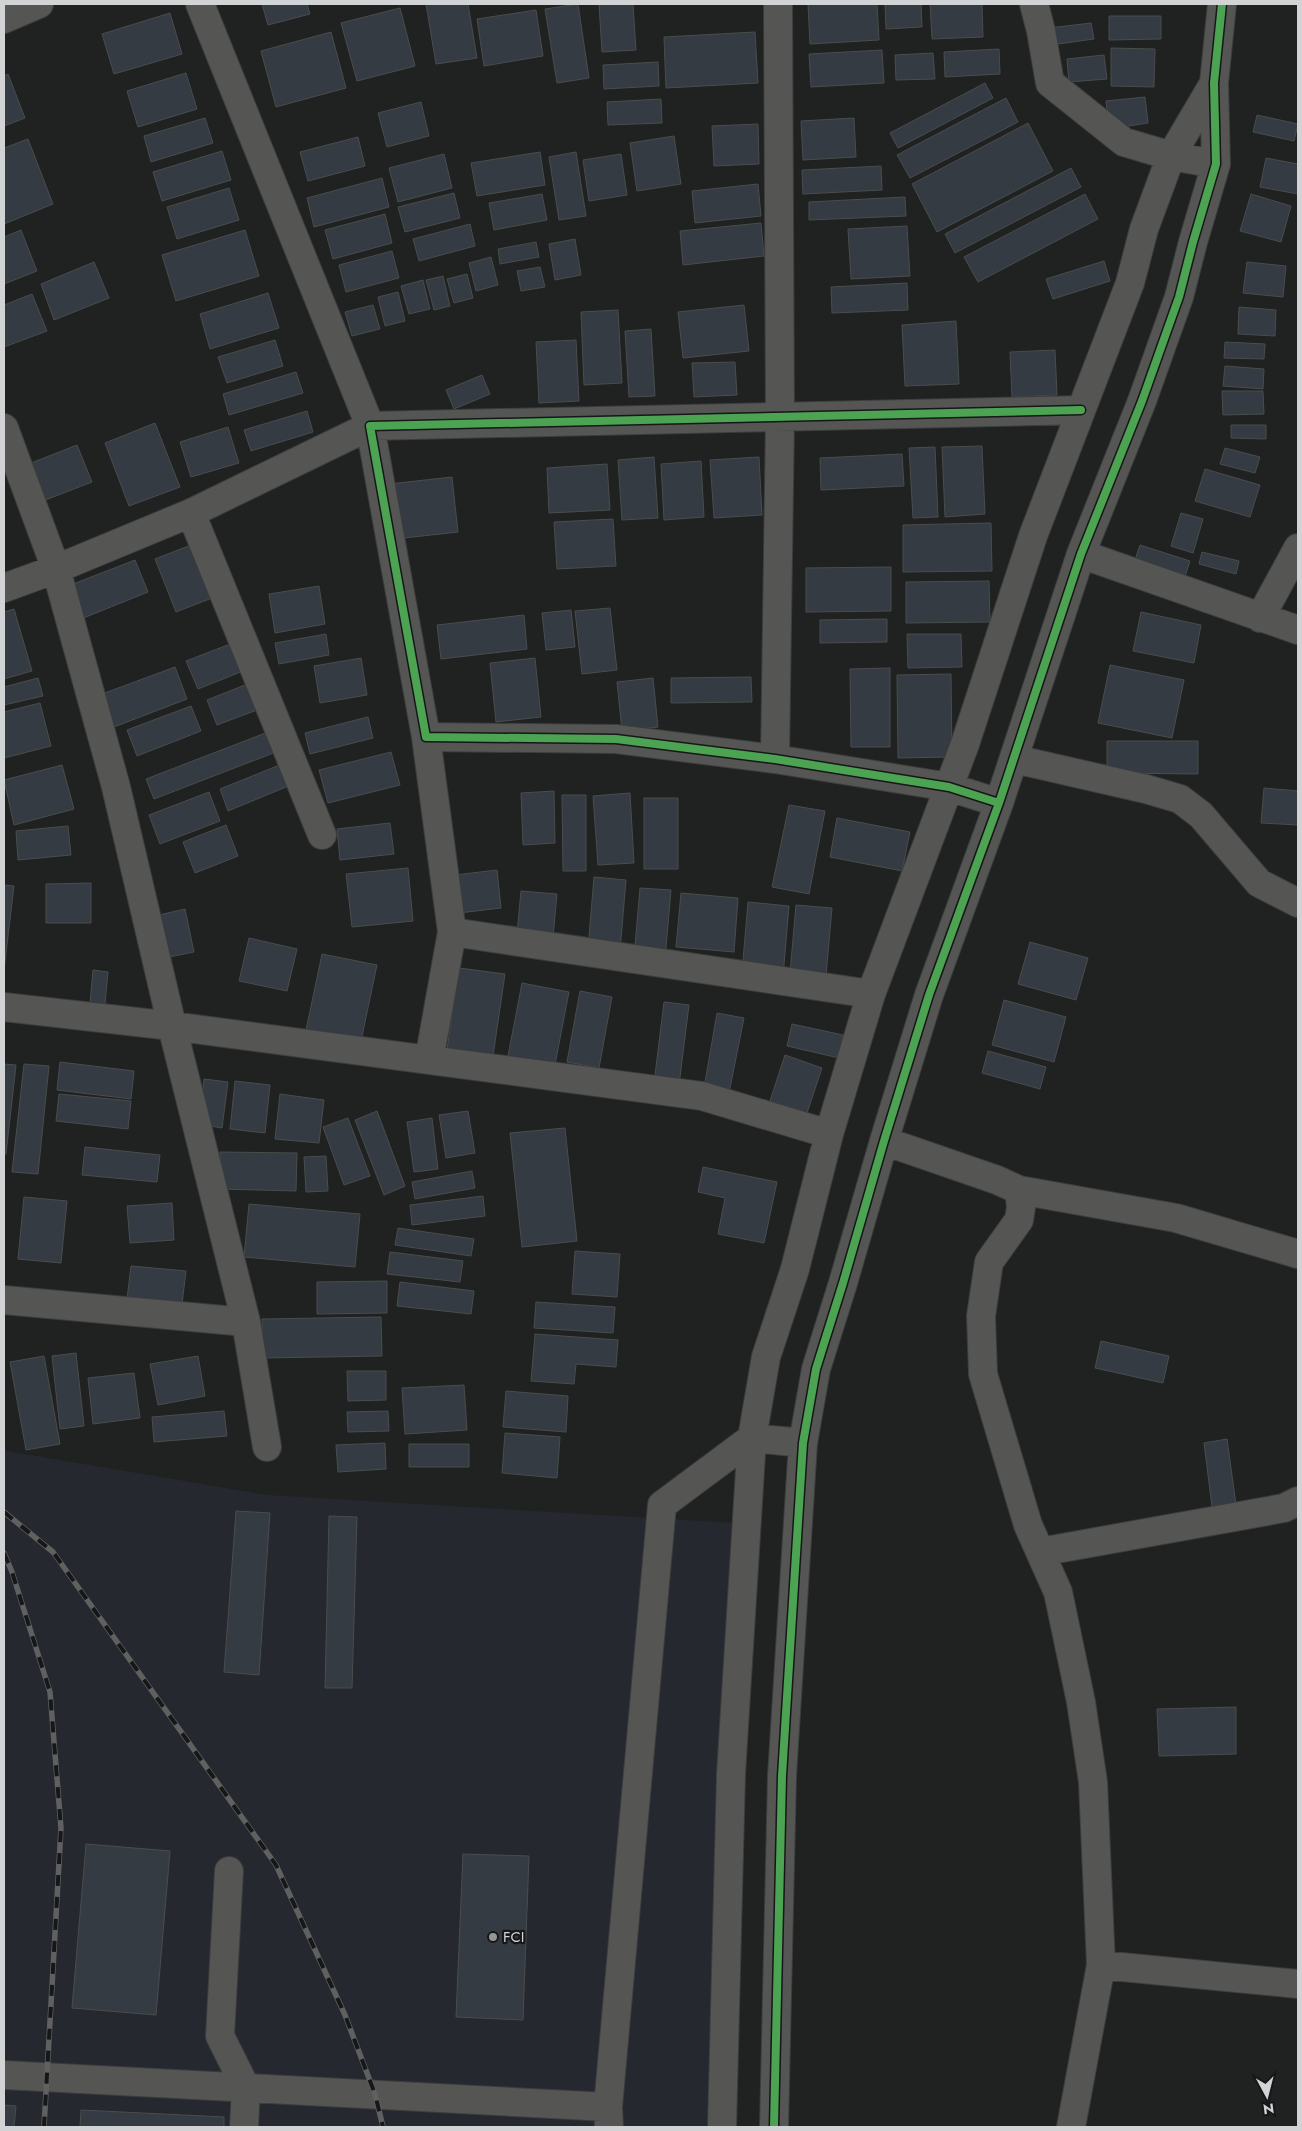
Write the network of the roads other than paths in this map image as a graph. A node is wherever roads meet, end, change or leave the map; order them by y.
1 (39, 4) edge
2 (200, 4) edge
3 (778, 4) edge
4 (1034, 4) edge
5 (1222, 4) edge
6 (4, 19) edge
7 (1214, 84) junction
8 (1171, 156) junction
9 (1216, 164) junction
10 (1081, 410) junction
11 (780, 418) junction
12 (370, 426) junction
13 (4, 428) edge
14 (191, 512) junction
15 (1298, 548) edge
16 (1081, 554) junction
17 (56, 569) junction
18 (4, 588) edge
19 (1260, 618) junction
20 (1298, 630) edge
21 (426, 736) junction
22 (775, 759) junction
23 (1014, 759) junction
24 (949, 787) junction
25 (999, 802) junction
26 (322, 834) dead end
27 (1298, 903) edge
28 (452, 932) junction
29 (871, 994) junction
30 (4, 1007) edge
31 (172, 1026) junction
32 (429, 1060) junction
33 (829, 1134) junction
34 (884, 1141) junction
35 (1019, 1190) junction
36 (1298, 1254) edge
37 (4, 1300) edge
38 (246, 1322) junction
39 (752, 1438) junction
40 (803, 1443) junction
41 (267, 1447) dead end
42 (1298, 1500) edge
43 (1040, 1552) junction
44 (229, 1871) dead end
45 (1101, 1965) junction
46 (1298, 1984) edge
47 (4, 2075) edge
48 (246, 2088) junction
49 (608, 2117) edge
50 (244, 2127) edge
51 (722, 2127) edge
52 (774, 2127) edge
53 (1071, 2127) edge

1 - 6 street
2 - 12 street
3 - 11 street
4 - 8 street
5 - 7 street
7 - 8 street
7 - 9 street
8 - 9 street
8 - 10 street
9 - 16 street
10 - 11 street
10 - 24 street
11 - 12 street
11 - 22 street
12 - 14 street
12 - 21 street
13 - 17 street
14 - 17 street
14 - 26 street
15 - 19 street
16 - 19 street
16 - 23 street
17 - 18 street
17 - 31 street
19 - 20 street
21 - 22 street
21 - 28 street
22 - 24 street
23 - 25 street
23 - 27 street
24 - 25 street
24 - 29 street
25 - 34 street
28 - 29 street
28 - 32 street
29 - 33 street
30 - 31 street
31 - 32 street
31 - 38 street
32 - 33 street
33 - 39 street
34 - 35 street
34 - 40 street
35 - 36 street
35 - 43 street
37 - 38 street
38 - 41 street
39 - 40 street
39 - 49 street
39 - 51 street
40 - 52 street
42 - 43 street
43 - 45 street
44 - 48 street
45 - 46 street
45 - 53 street
47 - 48 street
48 - 49 street
48 - 50 street

